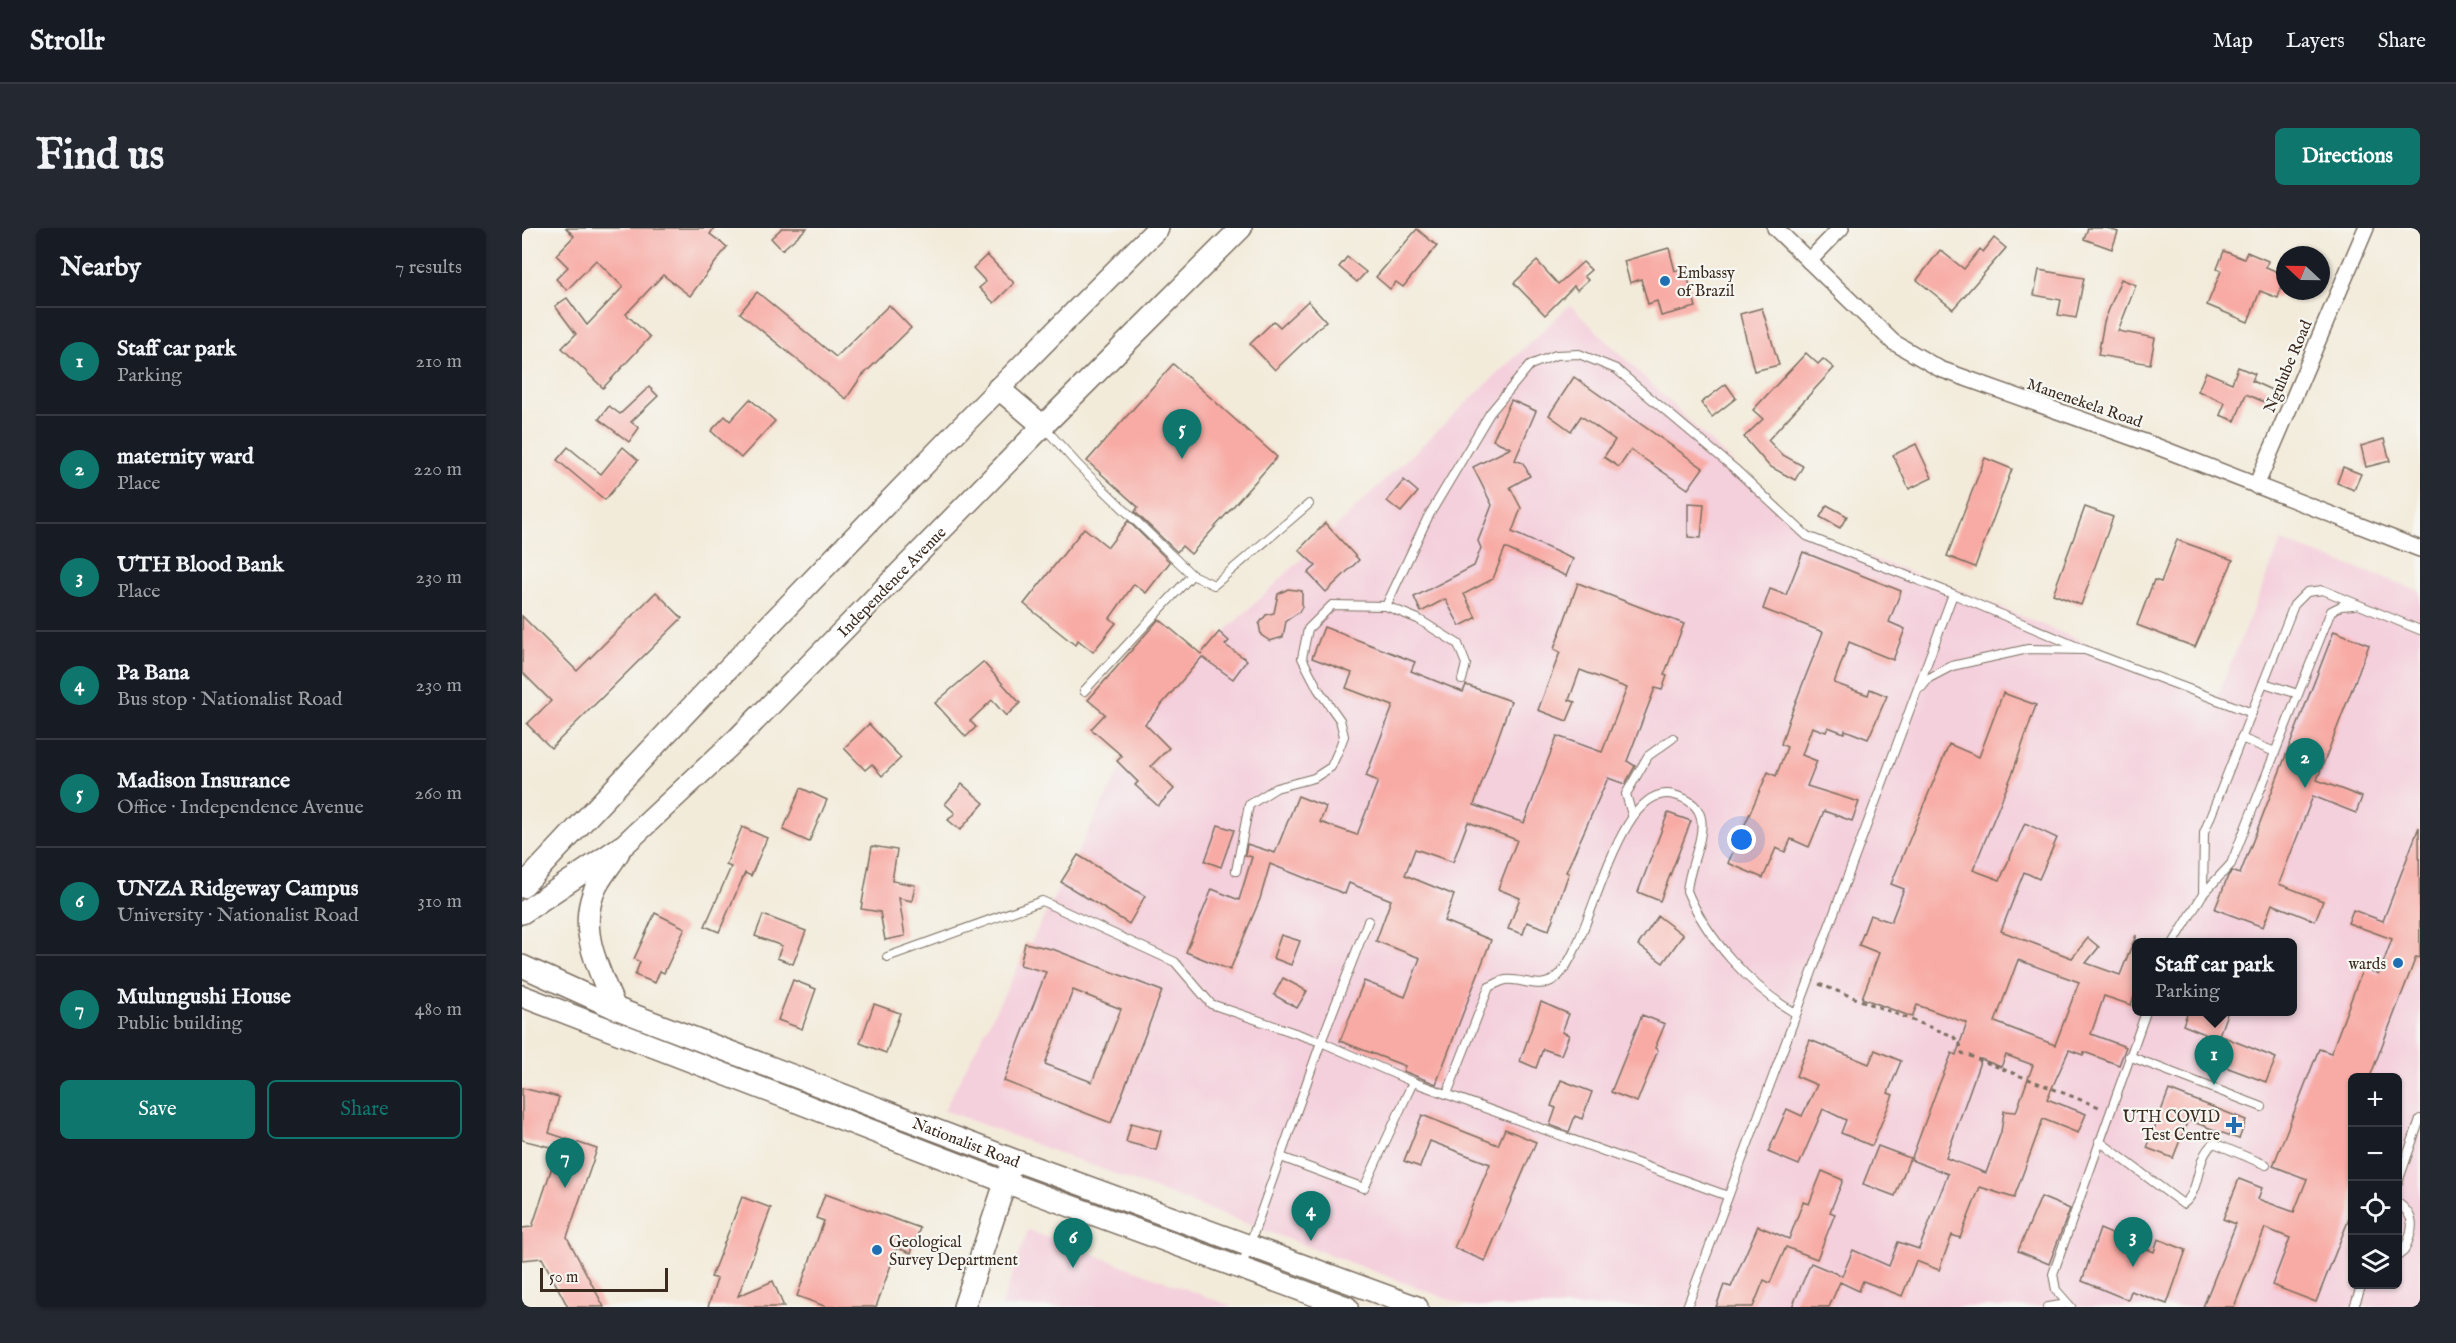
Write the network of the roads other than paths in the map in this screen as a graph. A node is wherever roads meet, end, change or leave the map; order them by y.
1 (1158, 228) edge
2 (1241, 228) edge
3 (1775, 228) edge
4 (1841, 228) edge
5 (2366, 228) edge
6 (1809, 261) junction
7 (998, 388) junction
8 (1043, 426) junction
9 (2256, 486) junction
10 (1309, 504) dead end
11 (2420, 549) edge
12 (1192, 576) junction
13 (1953, 594) junction
14 (2355, 604) junction
15 (1386, 606) junction
16 (2420, 630) edge
17 (2085, 650) junction
18 (1462, 680) dead end
19 (2264, 683) junction
20 (1084, 691) dead end
21 (1917, 693) junction
22 (2298, 694) junction
23 (2252, 713) junction
24 (1672, 738) dead end
25 (2241, 738) junction
26 (2275, 752) junction
27 (1632, 815) junction
28 (625, 844) junction
29 (1236, 871) dead end
30 (522, 887) edge
31 (2203, 894) junction
32 (522, 914) edge
33 (1368, 921) dead end
34 (2176, 938) edge
35 (887, 957) dead end
36 (522, 966) edge
37 (522, 996) edge
38 (615, 1008) junction
39 (1795, 1013) junction
40 (2144, 1016) edge
41 (1321, 1042) junction
42 (2129, 1056) junction
43 (1413, 1082) junction
44 (1447, 1094) junction
45 (2262, 1107) dead end
46 (2420, 1119) edge
47 (2099, 1141) junction
48 (1281, 1157) junction
49 (1014, 1160) junction
50 (2266, 1165) dead end
51 (2397, 1181) edge
52 (1005, 1182) junction
53 (1728, 1196) junction
54 (2402, 1206) edge
55 (1250, 1246) junction
56 (2402, 1252) edge
57 (1242, 1268) junction
58 (2360, 1289) edge
59 (2069, 1306) edge
60 (964, 1307) edge
61 (1347, 1307) edge
62 (1417, 1307) edge
63 (1686, 1307) edge
64 (2047, 1307) edge
65 (2355, 1307) edge

1 - 7 main road
2 - 8 main road, Independence Avenue
3 - 6 street, Manenekela Road
4 - 6 street
5 - 9 street, Ngulube Road
6 - 9 street, Manenekela Road
7 - 8 main road
7 - 30 main road
8 - 12 lane
8 - 28 main road, Independence Avenue
9 - 11 street, Manenekela Road
10 - 12 lane
12 - 20 lane
13 - 15 lane
13 - 17 lane
13 - 21 lane
14 - 16 lane
14 - 19 lane
14 - 22 lane
15 - 18 lane
15 - 29 lane
17 - 21 lane
17 - 23 lane
19 - 22 lane
19 - 23 lane
21 - 39 lane
22 - 26 lane
23 - 25 lane
24 - 27 lane
25 - 26 lane
25 - 31 lane
26 - 31 lane
27 - 39 lane
27 - 44 lane
28 - 32 main road, Independence Avenue
28 - 38 main road
31 - 34 lane
33 - 41 lane
35 - 41 lane
36 - 38 main road, Nationalist Road
37 - 52 main road, Nationalist Road
38 - 49 main road, Nationalist Road
39 - 53 lane
40 - 42 lane
41 - 43 lane
41 - 48 lane
42 - 45 lane
42 - 47 lane
43 - 44 lane
43 - 48 lane
44 - 53 lane
46 - 51 lane
47 - 50 lane
47 - 59 lane
48 - 55 lane
49 - 52 main road
49 - 55 main road, Nationalist Road
52 - 57 main road, Nationalist Road
52 - 60 main road
53 - 63 lane
54 - 56 lane
55 - 57 lane
55 - 62 main road, Nationalist Road
57 - 61 main road, Nationalist Road
58 - 65 lane
59 - 64 lane

